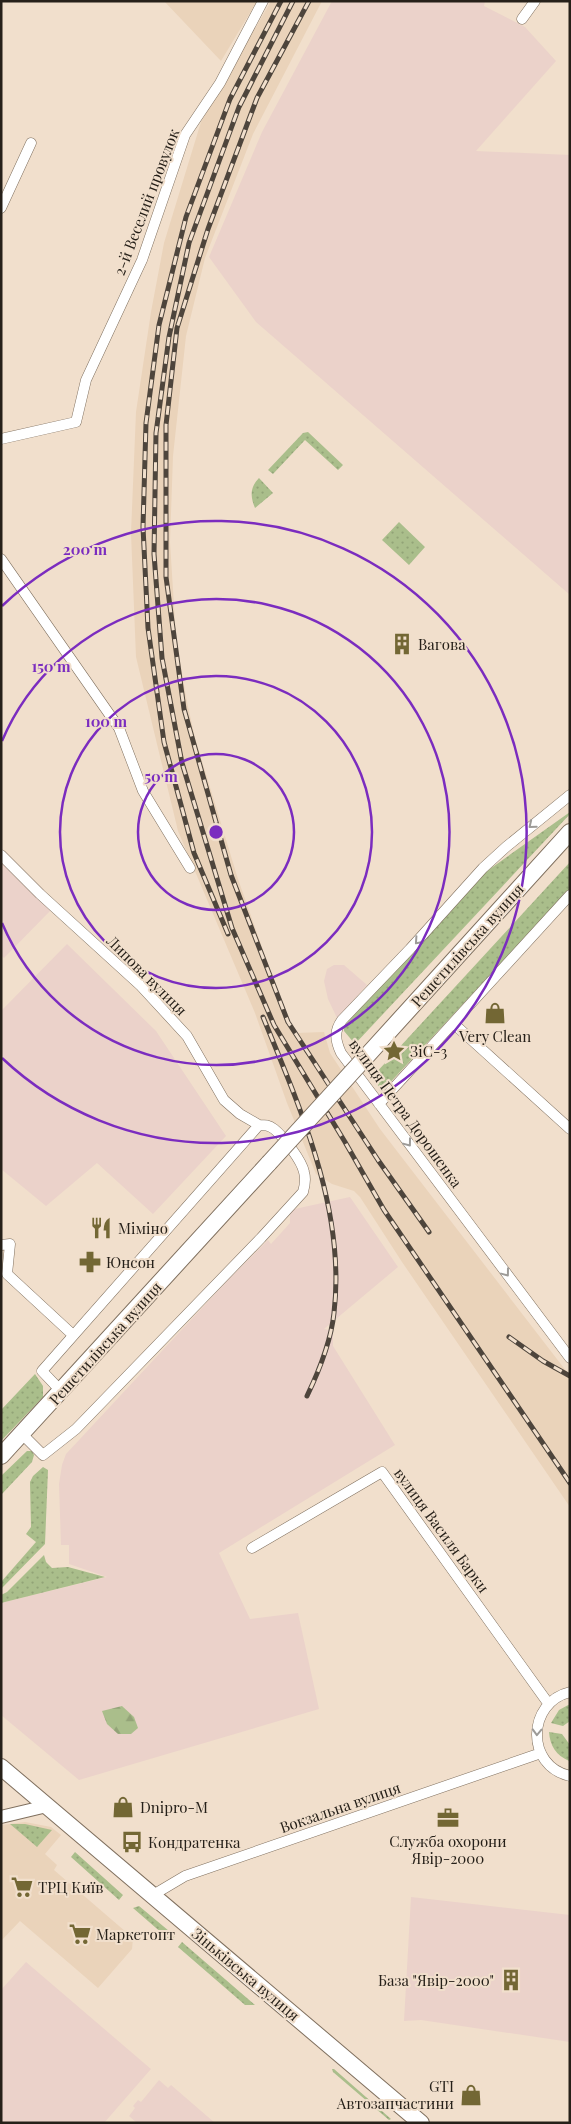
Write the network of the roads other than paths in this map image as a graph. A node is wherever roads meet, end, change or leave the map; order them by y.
1 (263, 1) edge
2 (535, 1) edge
3 (522, 19) dead end
4 (31, 143) dead end
5 (1, 208) edge
6 (1, 439) edge
7 (3, 563) edge
8 (570, 795) edge
9 (570, 832) edge
10 (1, 855) edge
11 (190, 868) dead end
12 (570, 895) edge
13 (453, 1023) junction
14 (379, 1104) junction
15 (259, 1125) junction
16 (570, 1129) edge
17 (1, 1245) edge
18 (73, 1335) junction
19 (570, 1358) edge
20 (61, 1391) junction
21 (22, 1434) junction
22 (1, 1456) edge
23 (252, 1548) dead end
24 (570, 1692) edge
25 (548, 1703) junction
26 (540, 1754) junction
27 (1, 1767) edge
28 (570, 1776) edge
29 (47, 1806) junction
30 (1, 1817) edge
31 (153, 1895) junction
32 (421, 2123) edge

1 - 6 street, 2-й Веселий провулок
2 - 3 street
4 - 5 street
7 - 11 street
8 -> 14 street, вулиця Петра Дорошенка
9 - 20 main road, Решетилівська вулиця, bridge
10 - 15 street, Липова вулиця
12 - 13 street
13 - 14 street
13 - 16 street
14 -> 19 street, вулиця Петра Дорошенка
15 - 18 street
15 - 21 street, Липова вулиця
17 - 18 street
18 - 20 street
20 - 21 main road, Решетилівська вулиця
21 - 22 main road, Решетилівська вулиця
23 - 25 street, вулиця Василя Барки
24 - 25 street
25 -> 26 street
26 - 28 street
26 - 31 street, Вокзальна вулиця
27 - 29 main road, Зіньківська вулиця
29 - 30 street
29 - 31 main road, Зіньківська вулиця
31 - 32 main road, Зіньківська вулиця

